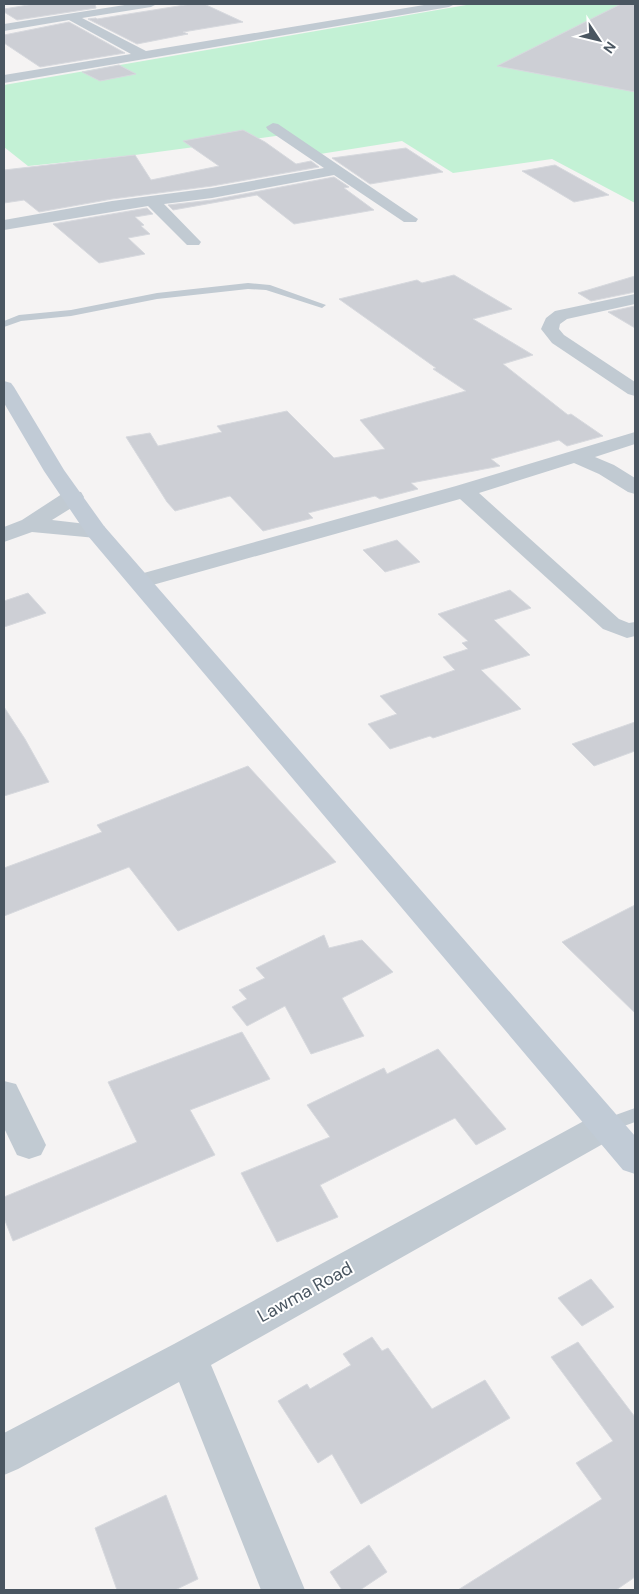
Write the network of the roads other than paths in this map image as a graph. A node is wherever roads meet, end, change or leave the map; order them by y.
1 (151, 4) edge
2 (449, 4) edge
3 (426, 5) edge
4 (69, 16) junction
5 (4, 27) edge
6 (143, 55) junction
7 (4, 79) edge
8 (273, 127) dead end
9 (337, 170) junction
10 (152, 201) junction
11 (410, 219) dead end
12 (4, 225) edge
13 (193, 242) dead end
14 (635, 299) edge
15 (322, 305) dead end
16 (4, 315) edge
17 (19, 318) junction
18 (4, 324) edge
19 (4, 390) edge
20 (635, 390) edge
21 (635, 438) edge
22 (574, 457) junction
23 (635, 488) edge
24 (464, 491) junction
25 (73, 497) junction
26 (30, 526) junction
27 (96, 530) junction
28 (4, 535) edge
29 (141, 581) junction
30 (635, 629) edge
31 (4, 1094) edge
32 (620, 1120) edge
33 (29, 1145) dead end
34 (635, 1160) edge
35 (188, 1357) junction
36 (4, 1455) edge
37 (283, 1590) edge

1 - 4 street
2 - 3 street
3 - 6 street
4 - 5 street
4 - 6 street
6 - 7 street
8 - 9 street
9 - 10 street
9 - 11 street
10 - 12 street
10 - 13 street
14 - 20 street
15 - 17 lane
16 - 17 lane
17 - 18 lane
19 - 25 main road
21 - 22 street
22 - 23 street
22 - 24 street
24 - 29 street
24 - 30 street
25 - 26 street
25 - 27 main road
26 - 27 street
26 - 28 street
27 - 29 main road
29 - 32 main road
31 - 33 street
32 - 34 main road
32 - 35 street, Lawma Road
35 - 36 street, Lawma Road
35 - 37 street

